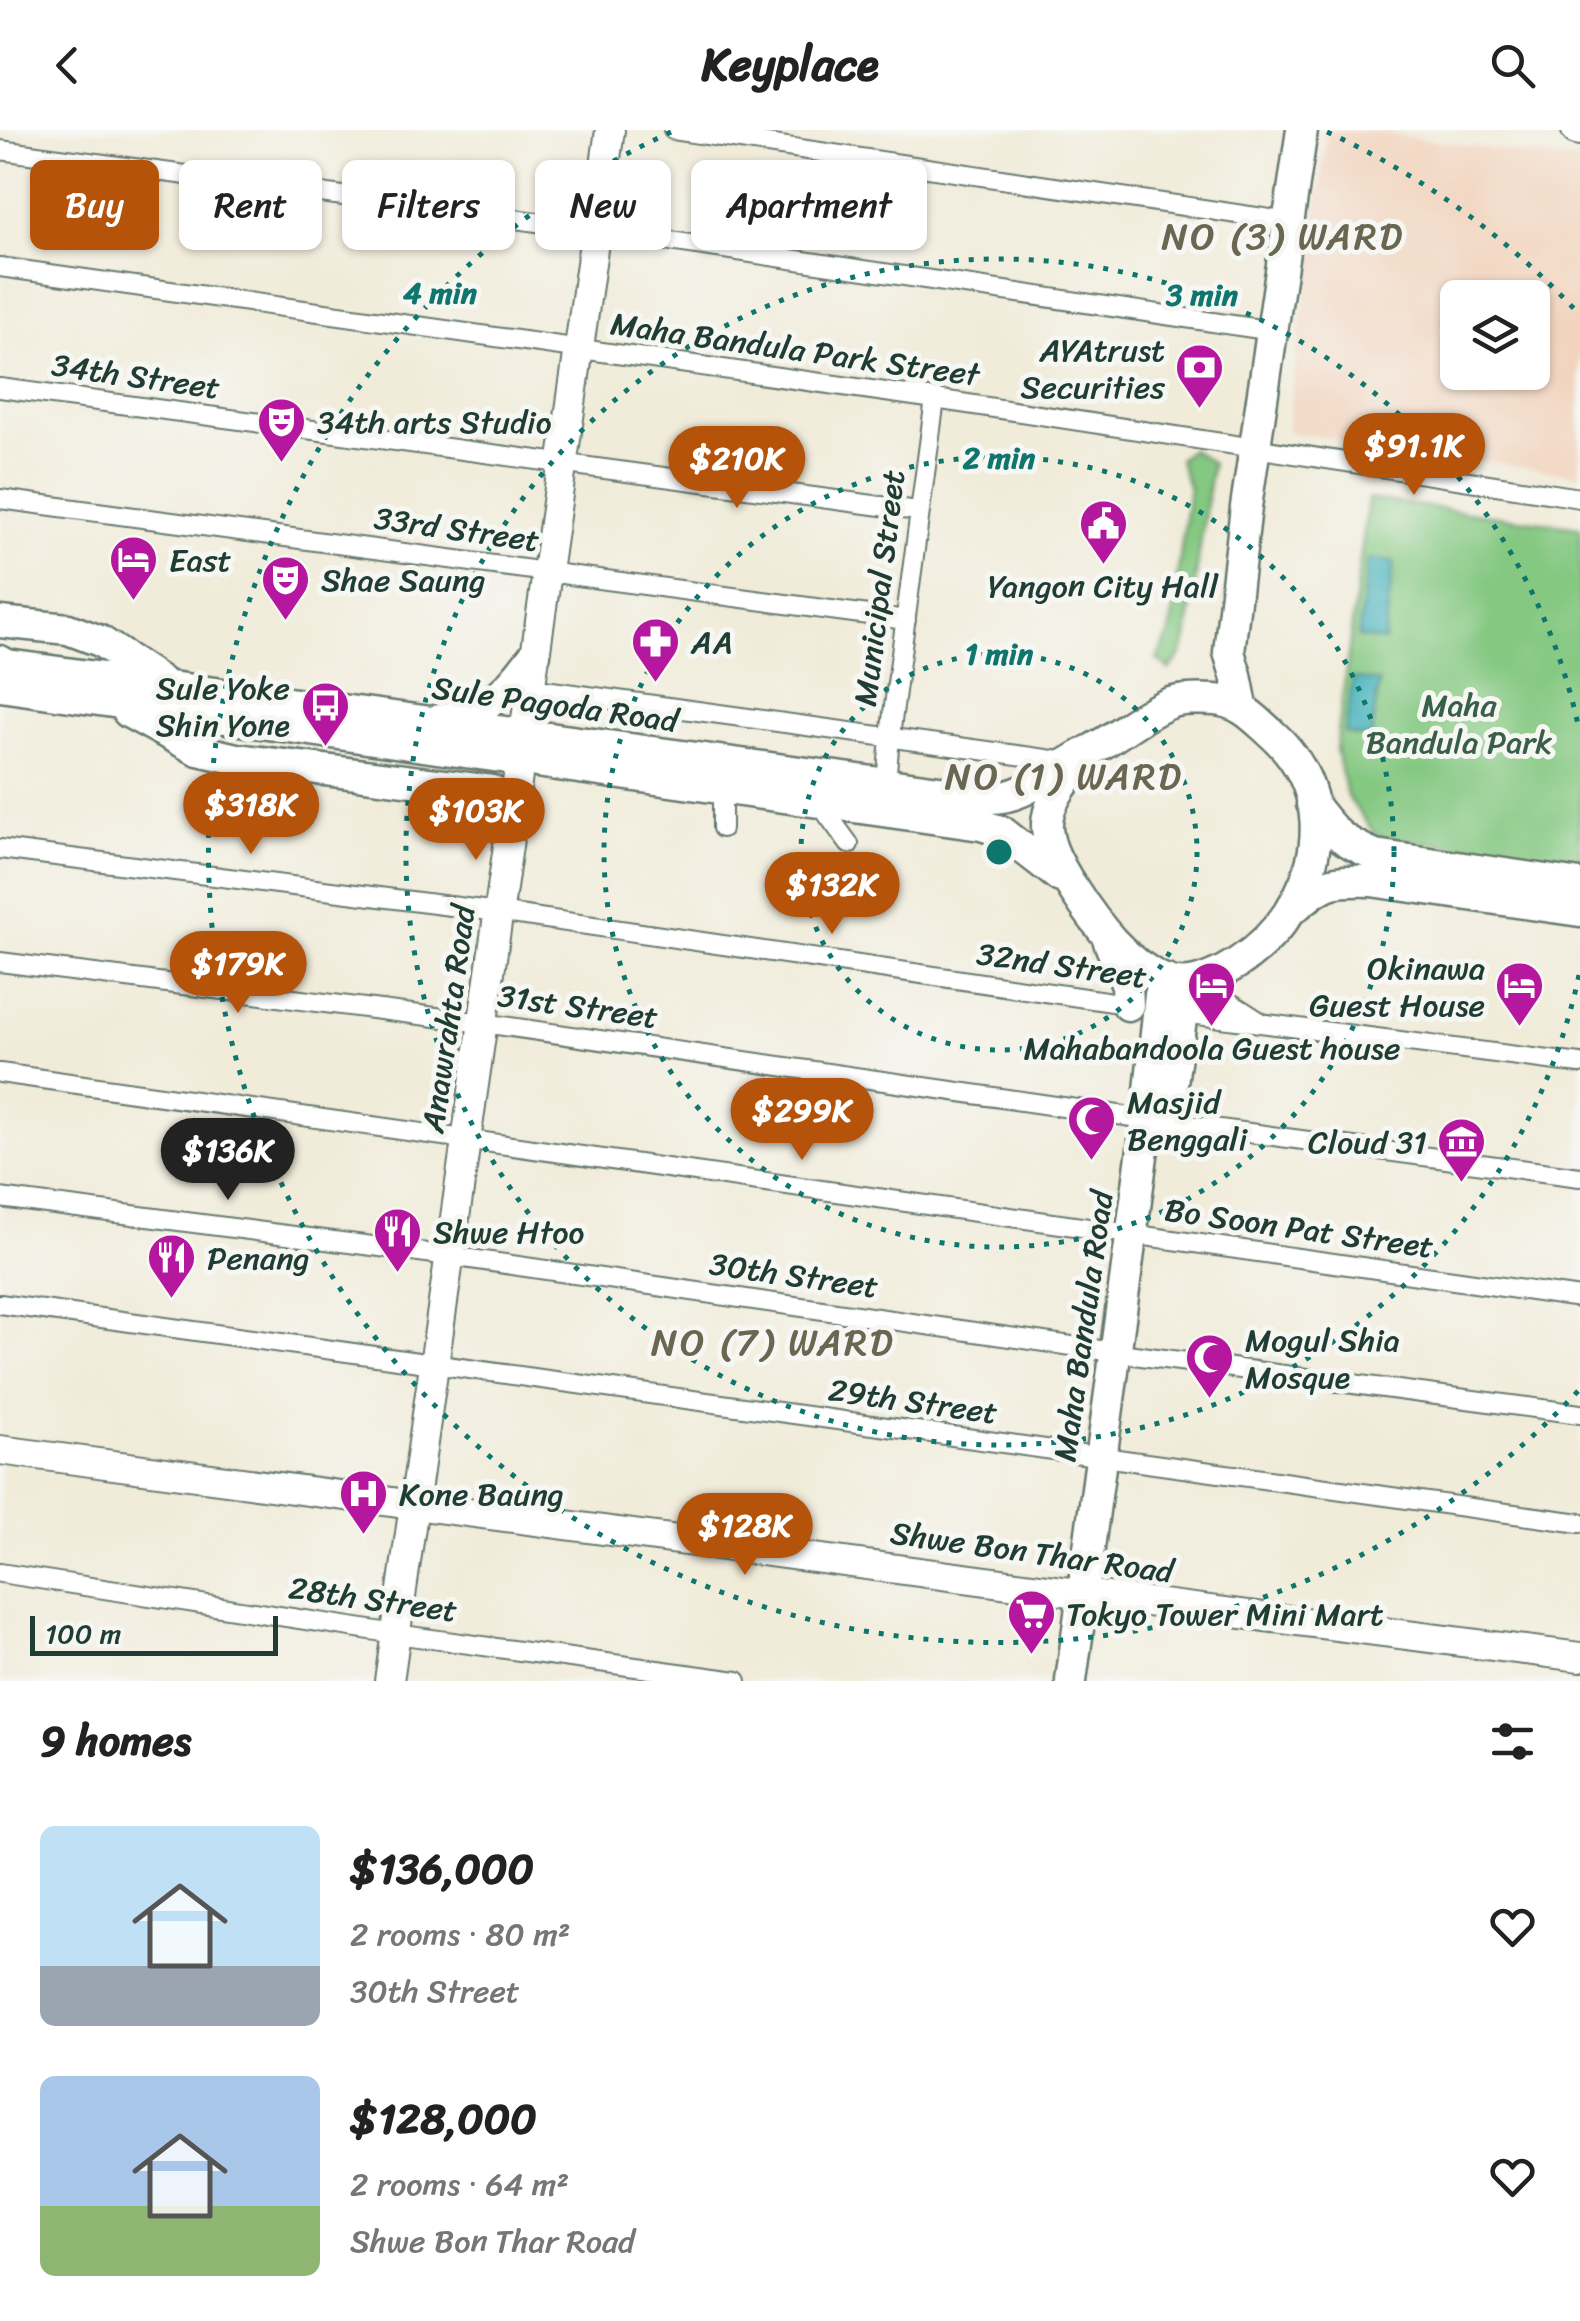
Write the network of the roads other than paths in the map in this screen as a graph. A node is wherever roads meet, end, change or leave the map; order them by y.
1 (610, 130) edge
2 (673, 130) edge
3 (1302, 130) edge
4 (0, 150) edge
5 (606, 160) edge
6 (1283, 221) junction
7 (535, 222) edge
8 (671, 241) edge
9 (593, 250) edge
10 (0, 266) edge
11 (1267, 330) junction
12 (579, 348) junction
13 (0, 388) edge
14 (935, 399) junction
15 (1254, 450) junction
16 (562, 462) junction
17 (1580, 498) edge
18 (0, 499) edge
19 (918, 511) junction
20 (547, 572) junction
21 (906, 620) junction
22 (0, 622) edge
23 (535, 654) junction
24 (0, 662) edge
25 (166, 685) junction
26 (0, 686) edge
27 (530, 688) junction
28 (112, 703) junction
29 (1242, 706) junction
30 (422, 722) junction
31 (890, 736) junction
32 (522, 748) junction
33 (1079, 756) junction
34 (886, 784) junction
35 (722, 789) junction
36 (819, 802) junction
37 (1312, 804) junction
38 (510, 822) junction
39 (722, 828) dead end
40 (848, 844) dead end
41 (0, 849) edge
42 (1580, 885) edge
43 (1074, 889) junction
44 (1293, 909) junction
45 (1580, 910) edge
46 (498, 912) junction
47 (1094, 918) junction
48 (0, 962) edge
49 (1179, 994) junction
50 (1128, 1004) junction
51 (483, 1022) junction
52 (1262, 1023) junction
53 (1580, 1064) edge
54 (0, 1073) edge
55 (1157, 1121) junction
56 (466, 1140) junction
57 (1580, 1177) edge
58 (0, 1198) edge
59 (1141, 1236) junction
60 (450, 1256) junction
61 (1580, 1298) edge
62 (0, 1304) edge
63 (1125, 1353) junction
64 (434, 1364) junction
65 (1580, 1414) edge
66 (0, 1450) edge
67 (1110, 1458) junction
68 (414, 1504) junction
69 (1580, 1523) edge
70 (0, 1573) edge
71 (1091, 1595) junction
72 (396, 1634) junction
73 (1580, 1657) edge
74 (389, 1681) edge
75 (737, 1681) edge
76 (1070, 1681) edge
77 (1089, 1681) edge

1 - 5 main road, Anawrahta Road
2 - 6 street
3 - 6 main road
4 - 7 street
6 - 11 main road
8 - 11 street
9 - 12 main road, Anawrahta Road
10 - 12 street, Maha Bandula Park Street
11 - 15 main road
12 - 14 street, Maha Bandula Park Street
12 - 16 main road, Anawrahta Road
13 - 16 street, 34th Street
14 - 15 street, Maha Bandula Park Street
14 - 19 street, Municipal Street
15 - 17 street, Maha Bandula Park Street
15 - 29 main road
16 - 19 street, 34th Street
16 - 20 main road, Anawrahta Road
18 - 20 street, 33rd Street
19 - 21 street, Municipal Street
20 - 21 street, 33rd Street
20 - 23 main road, Anawrahta Road
21 - 31 street, Municipal Street
22 - 25 main road
23 - 27 main road, Anawrahta Road
23 - 30 main road
24 - 25 main road, Sule Pagoda Road
25 - 30 main road, Sule Pagoda Road
26 - 28 main road, Sule Pagoda Road
27 - 31 street
27 - 32 main road, Anawrahta Road
28 - 32 main road, Sule Pagoda Road
28 - 38 main road
29 - 33 main road
29 - 37 main road
30 - 32 main road, Sule Pagoda Road
31 - 33 street
31 - 34 street, Municipal Street
32 - 34 main road, Sule Pagoda Road
32 - 35 main road, Sule Pagoda Road
32 - 38 main road, Anawrahta Road
33 - 34 main road, Sule Pagoda Road
33 - 43 main road
35 - 36 main road, Sule Pagoda Road
35 - 39 street
36 - 40 street
36 - 43 main road, Sule Pagoda Road
37 - 42 main road
37 - 44 main road
38 - 46 main road, Anawrahta Road
41 - 46 street, 32nd Street
43 - 47 main road
44 - 45 main road
44 - 49 main road
46 - 50 street, 32nd Street
46 - 51 main road, Anawrahta Road
47 - 49 main road
47 - 50 main road
48 - 51 street, 31st Street
49 - 50 street, 32nd Street
49 - 52 street
49 - 52 street, 32nd Street
49 - 55 main road, Maha Bandula Road
51 - 55 street, 31st Street
51 - 56 main road, Anawrahta Road
52 - 53 street, 32nd Street
54 - 56 street, Bo Soon Pat Street
55 - 57 street, 31st Street
55 - 59 main road, Maha Bandula Road
56 - 59 street, Bo Soon Pat Street
56 - 60 main road, Anawrahta Road
58 - 60 street, 30th Street
59 - 61 street, Bo Soon Pat Street
59 - 63 main road, Maha Bandula Road
60 - 63 street, 30th Street
60 - 64 main road, Anawrahta Road
62 - 64 street, 29th Street
63 - 65 street, 30th Street
63 - 67 main road, Maha Bandula Road
64 - 67 street, 29th Street
64 - 68 main road, Anawrahta Road
66 - 68 main road, Shwe Bon Thar Road
67 - 69 street, 29th Street
67 - 71 main road, Maha Bandula Road
68 - 71 main road, Shwe Bon Thar Road
68 - 72 main road, Anawrahta Road
70 - 72 street, 28th Street
71 - 73 main road, Shwe Bon Thar Road
71 - 76 main road, Maha Bandula Road
71 - 77 main road, Maha Bandula Road
72 - 74 main road, Anawrahta Road
72 - 75 street, 28th Street

